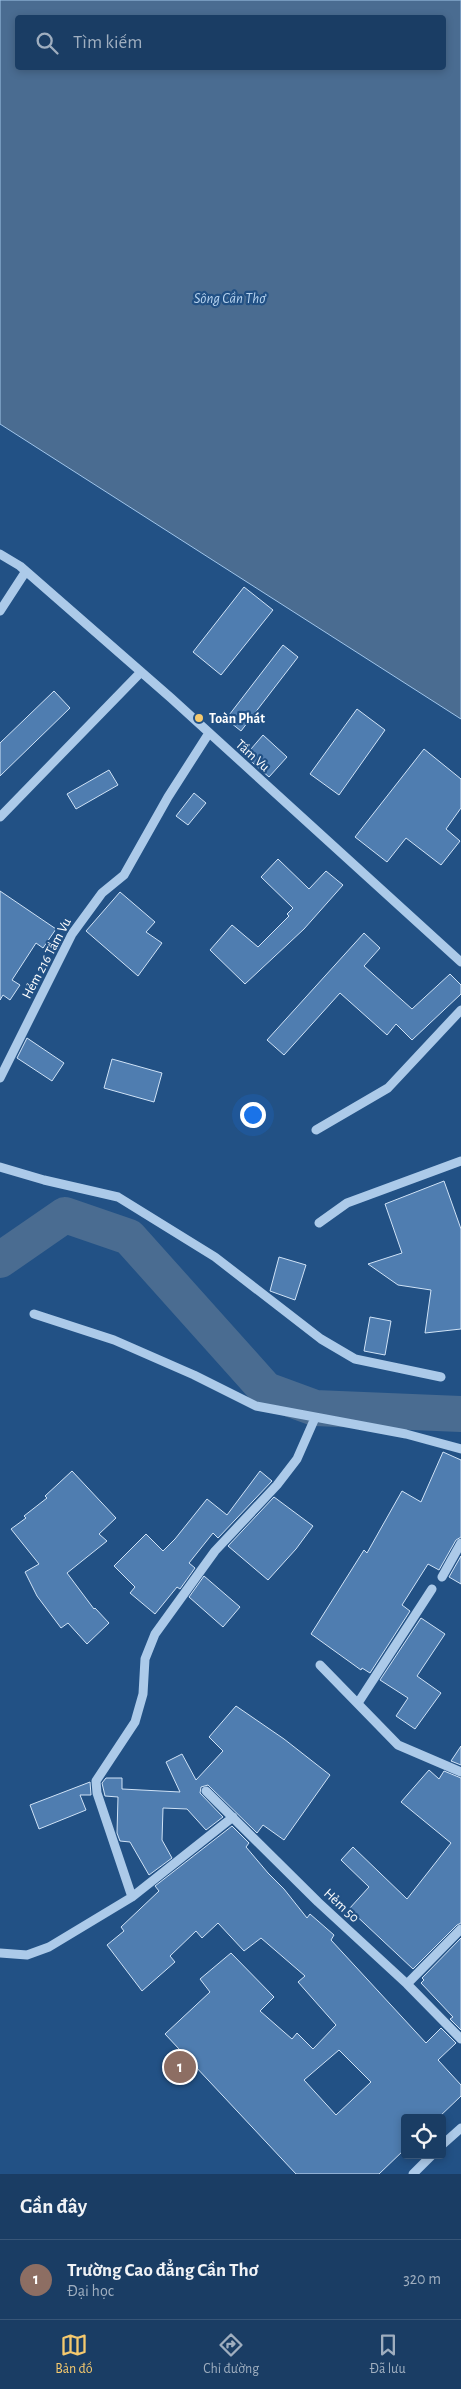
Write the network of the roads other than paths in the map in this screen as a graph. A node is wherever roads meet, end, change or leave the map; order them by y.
1 (0, 554) edge
2 (26, 571) junction
3 (0, 611) edge
4 (141, 672) junction
5 (209, 733) junction
6 (0, 817) edge
7 (461, 962) edge
8 (461, 1010) edge
9 (0, 1078) edge
10 (316, 1130) dead end
11 (461, 1161) edge
12 (0, 1167) edge
13 (319, 1223) dead end
14 (34, 1314) dead end
15 (441, 1377) dead end
16 (315, 1418) junction
17 (461, 1450) edge
18 (461, 1543) edge
19 (442, 1577) dead end
20 (432, 1589) dead end
21 (320, 1665) dead end
22 (358, 1703) junction
23 (461, 1772) edge
24 (206, 1791) dead end
25 (233, 1817) junction
26 (132, 1897) junction
27 (461, 1929) edge
28 (0, 1953) edge
29 (407, 1984) junction
30 (461, 2039) edge
31 (461, 2128) edge
32 (446, 2141) edge
33 (428, 2159) edge
34 (413, 2174) edge

1 - 2 street, Tầm Vu
2 - 3 street
2 - 4 street, Tầm Vu
4 - 5 street, Tầm Vu
4 - 6 street
5 - 7 street, Tầm Vu
5 - 9 street, Hẻm 216 Tầm Vu
8 - 10 street
11 - 13 street
12 - 15 street
14 - 16 street
16 - 17 street
16 - 26 street
18 - 19 street
20 - 22 street
21 - 22 street
22 - 23 street
24 - 25 street, Hẻm 50
25 - 26 street
25 - 29 street, Hẻm 50
26 - 28 street
27 - 29 street
29 - 30 street, Hẻm 50
31 - 32 street
33 - 34 street

